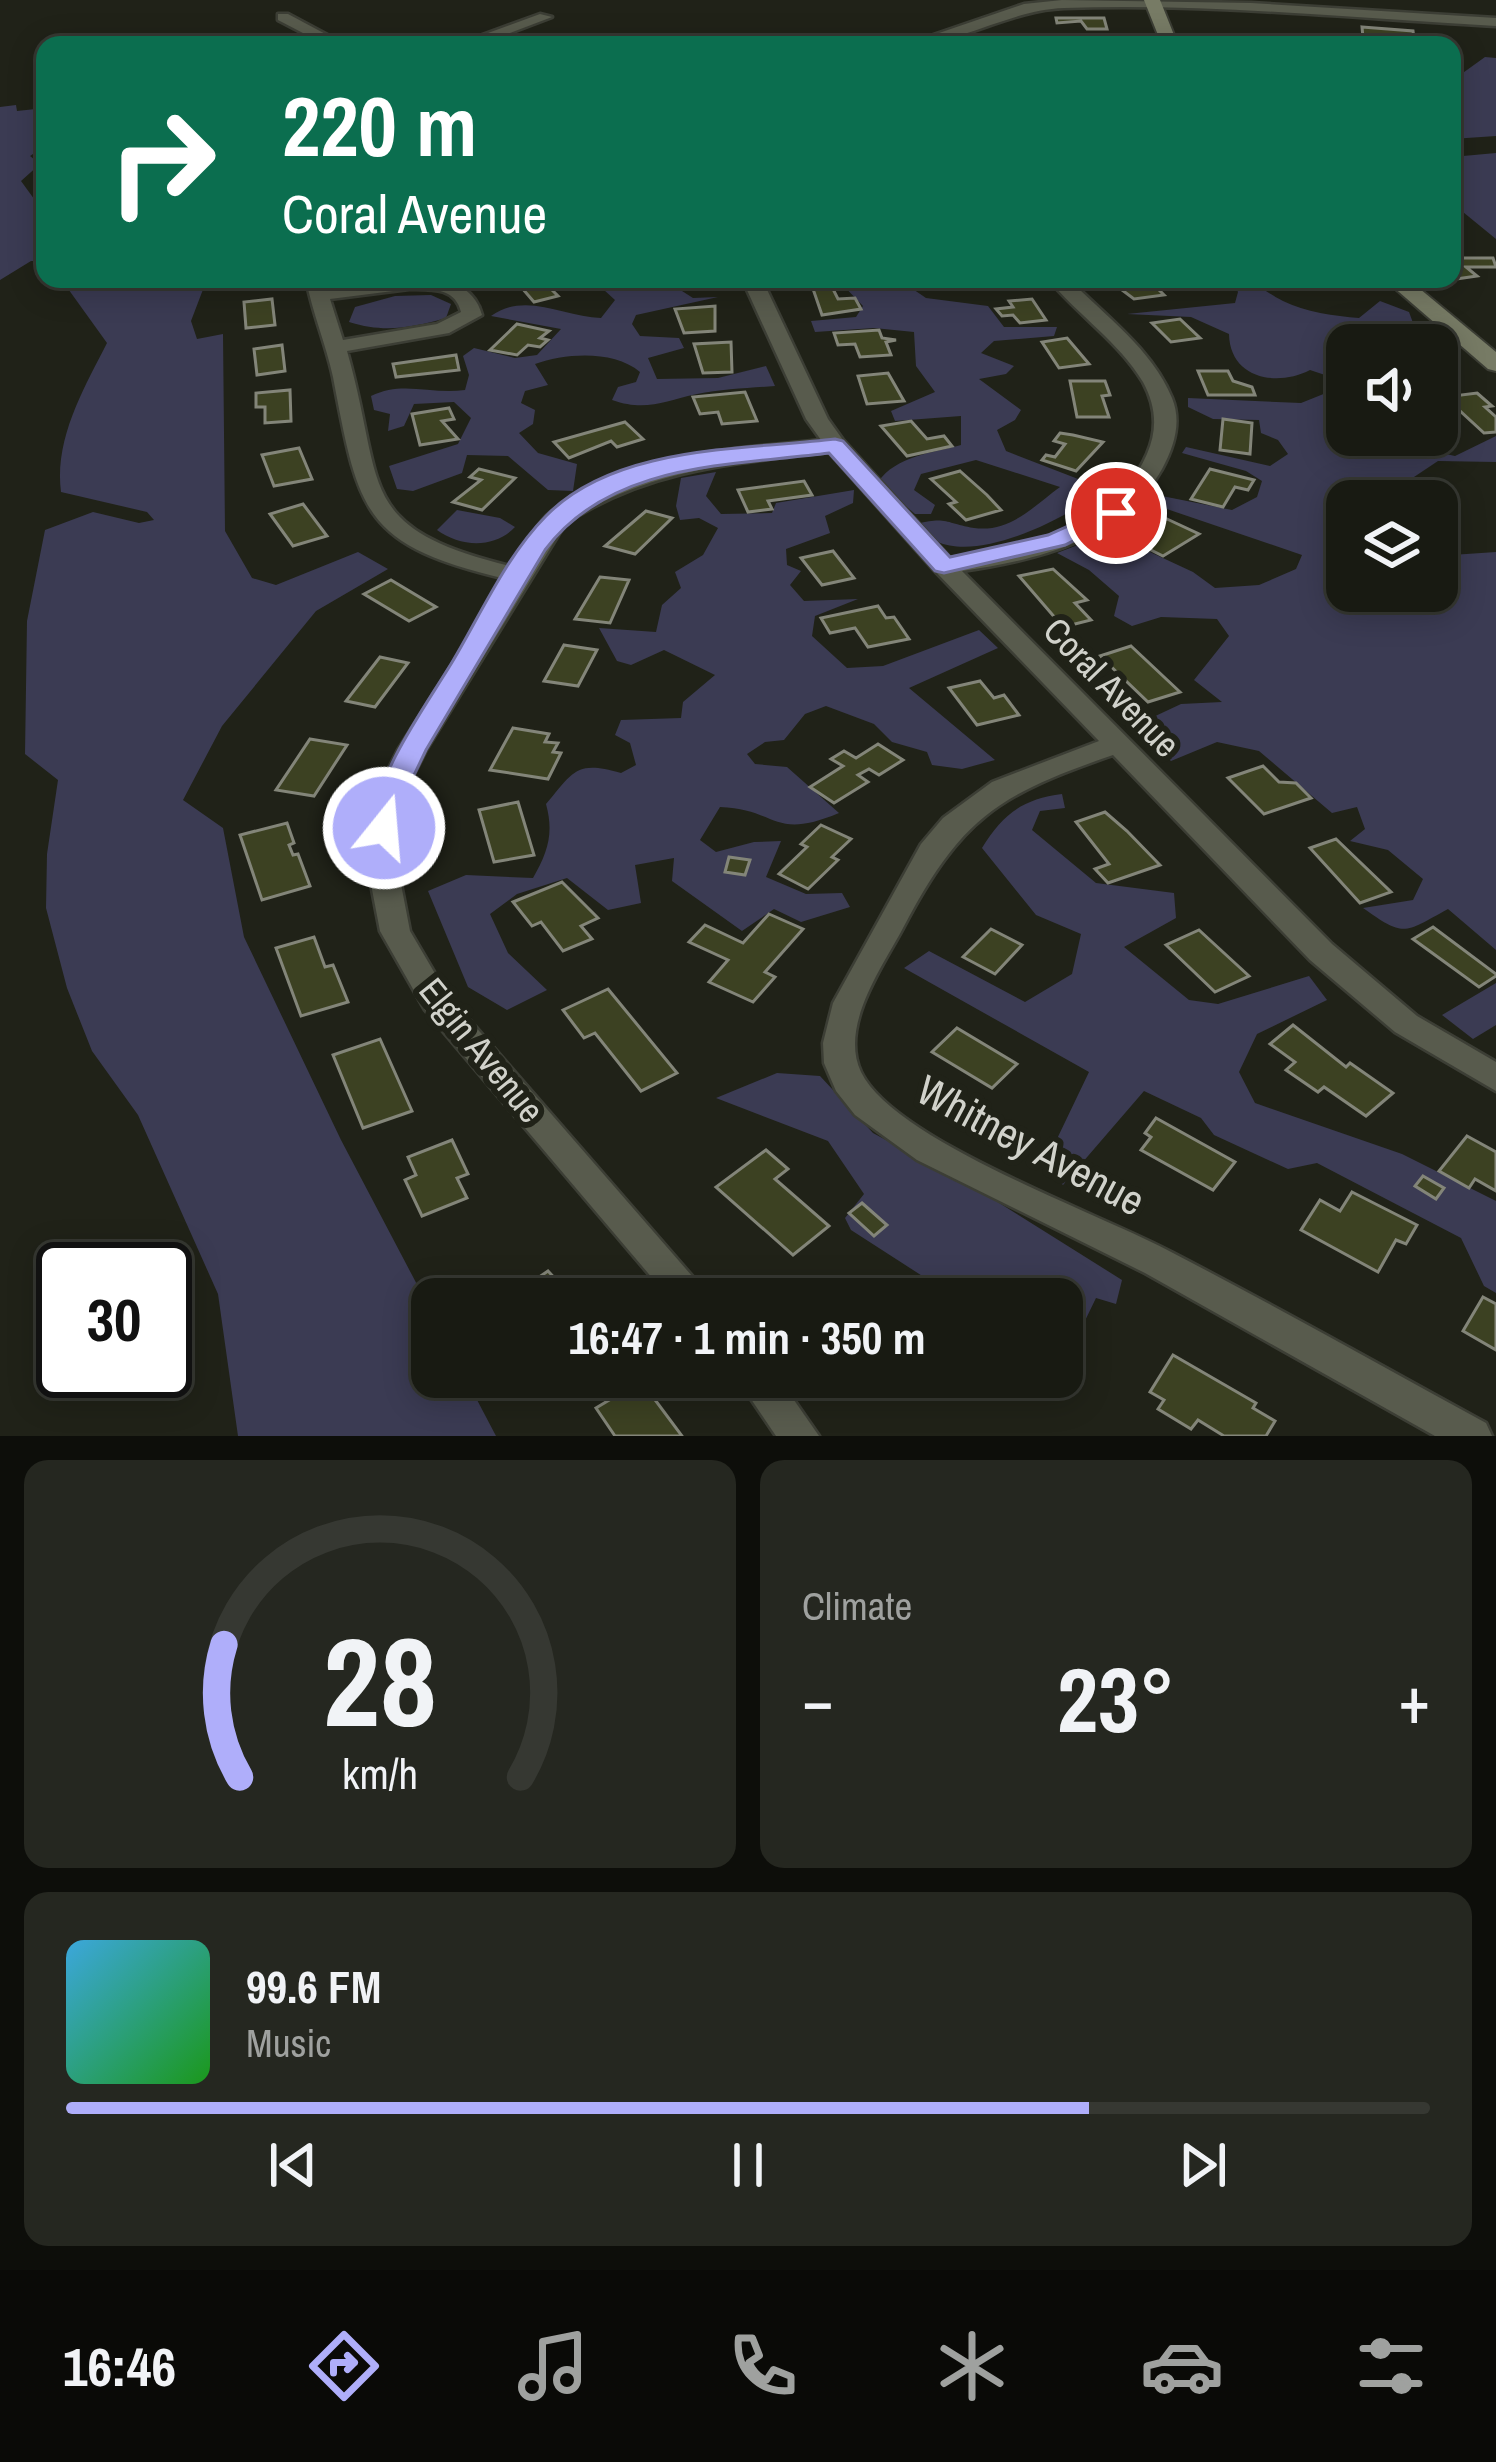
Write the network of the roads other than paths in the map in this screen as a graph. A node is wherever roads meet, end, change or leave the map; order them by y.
1 (1153, 3) edge
2 (283, 16) dead end
3 (545, 17) dead end
4 (1496, 22) edge
5 (321, 36) edge
6 (489, 36) edge
7 (940, 36) edge
8 (1166, 36) edge
9 (318, 288) edge
10 (455, 288) edge
11 (756, 288) edge
12 (1066, 288) edge
13 (1406, 288) edge
14 (338, 347) junction
15 (1496, 364) edge
16 (835, 446) junction
17 (944, 566) junction
18 (519, 575) junction
19 (1117, 744) junction
20 (1496, 1078) edge
21 (675, 1278) edge
22 (771, 1398) edge
23 (799, 1436) edge
24 (1472, 1436) edge

1 - 4 street
1 - 7 street
1 - 8 street
2 - 5 street
3 - 6 street
9 - 14 street
10 - 14 street
11 - 16 street, Coral Avenue
12 - 17 street
13 - 15 street
14 - 18 street
16 - 17 street, Coral Avenue
16 - 18 street, Elgin Avenue
17 - 19 street, Coral Avenue
18 - 21 street, Elgin Avenue
19 - 20 street, Coral Avenue
19 - 24 street, Whitney Avenue
22 - 23 street

